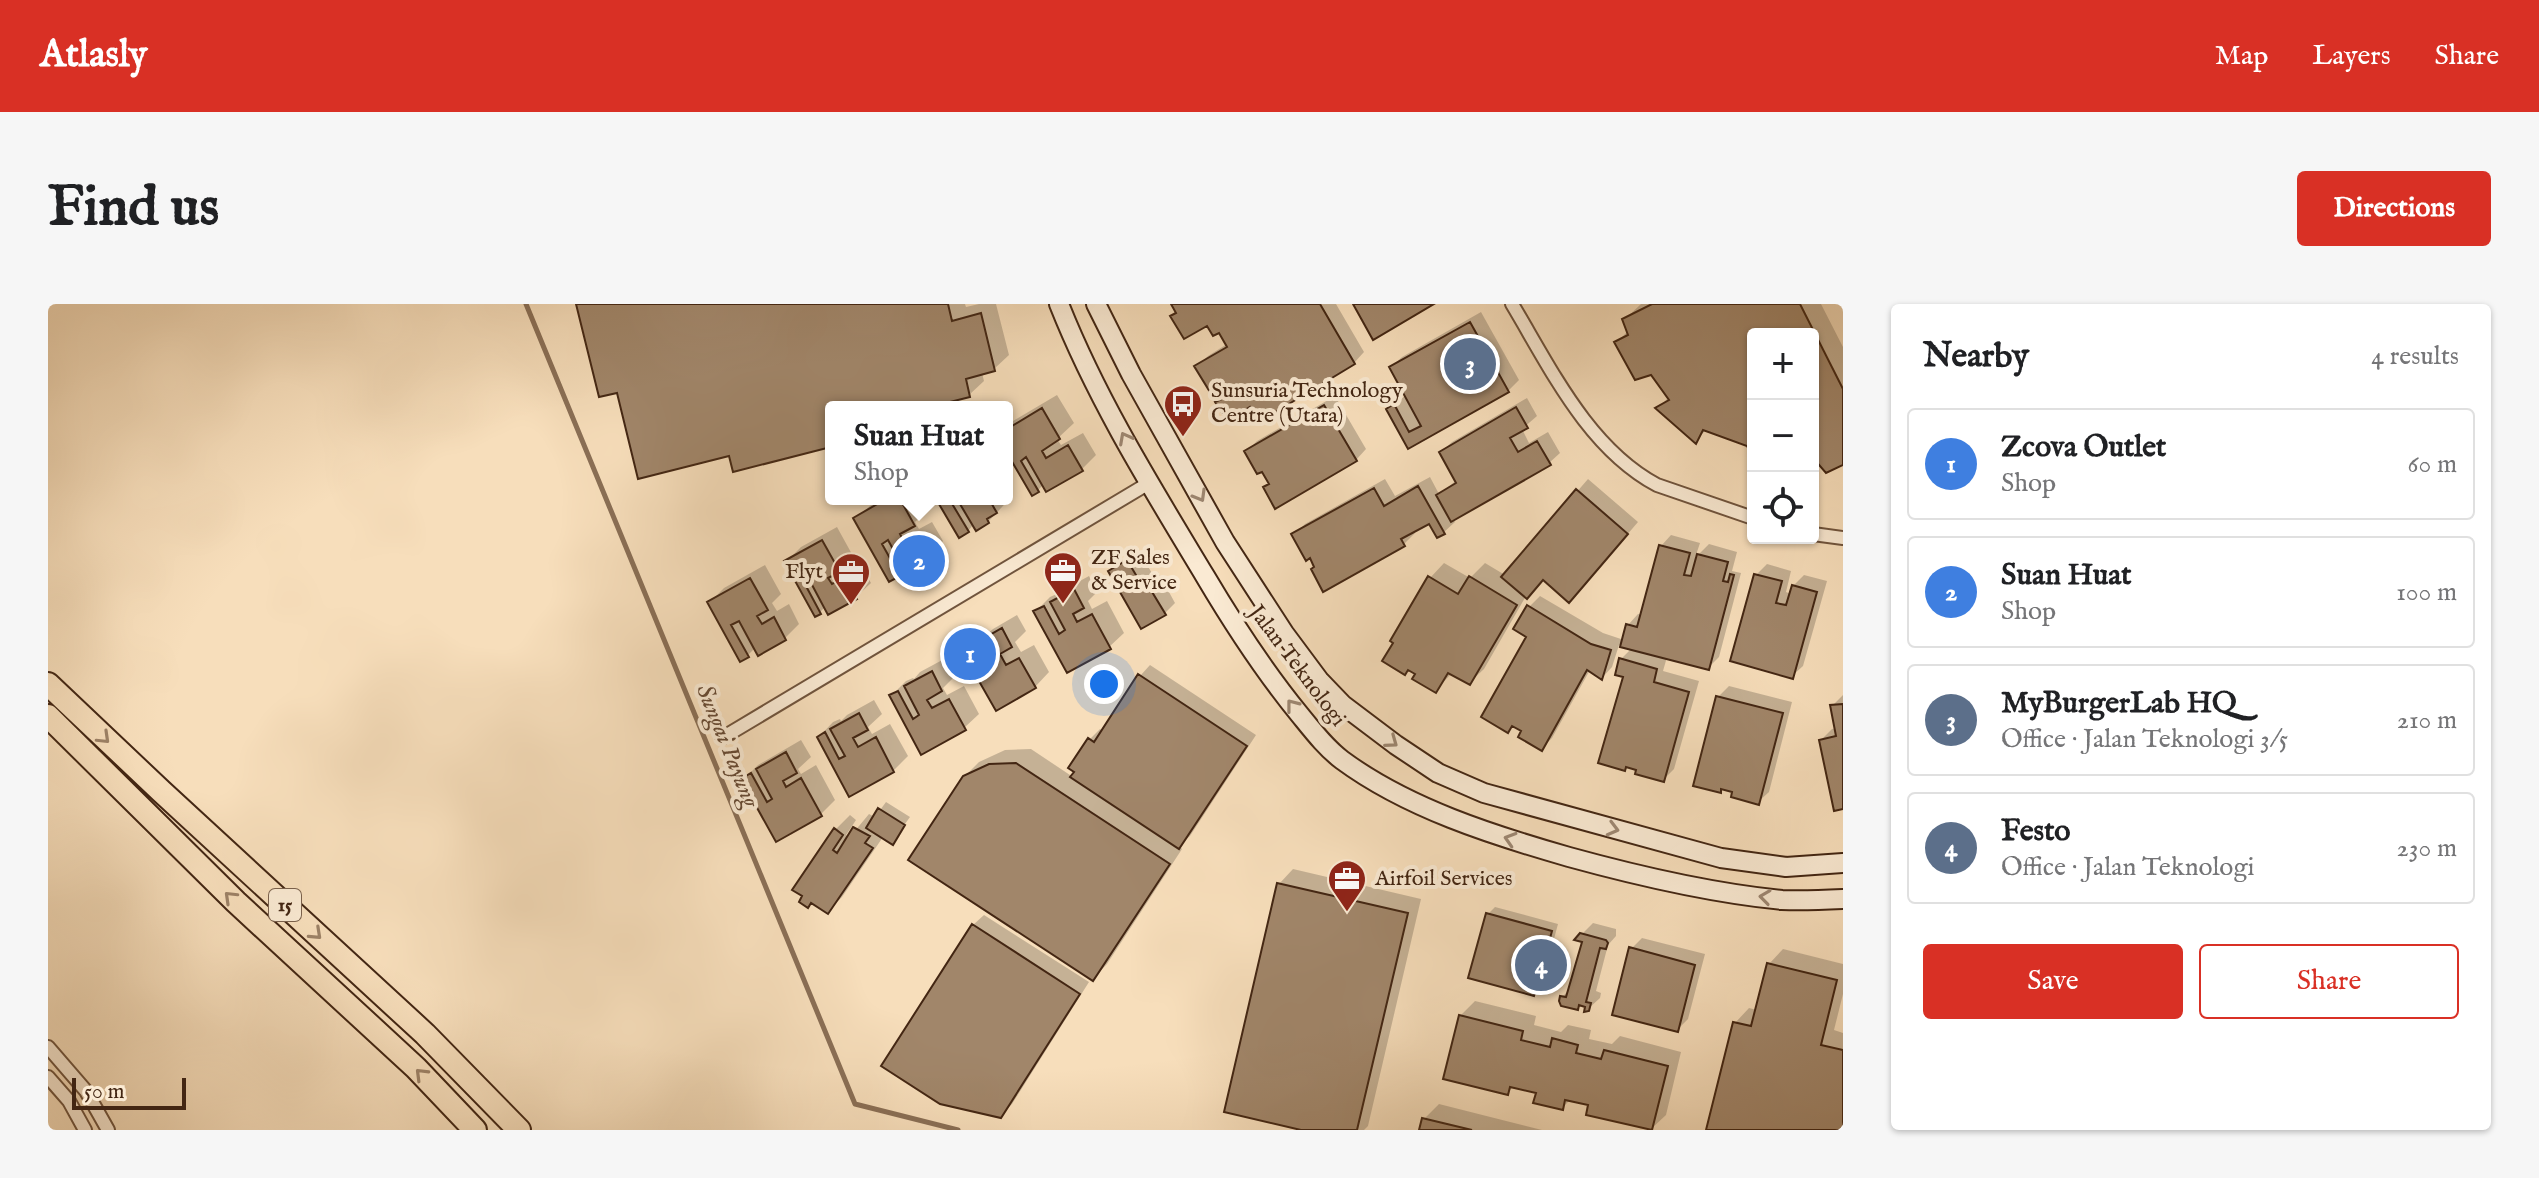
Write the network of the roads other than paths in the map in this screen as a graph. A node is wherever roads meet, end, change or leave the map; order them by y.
1 (1059, 304) edge
2 (1096, 304) edge
3 (1512, 304) edge
4 (1149, 483) junction
5 (1747, 516) edge
6 (1819, 535) edge
7 (1843, 538) edge
8 (48, 684) edge
9 (48, 716) edge
10 (722, 738) dead end
11 (1843, 863) edge
12 (1843, 899) edge
13 (48, 1047) edge
14 (48, 1077) edge
15 (85, 1130) edge
16 (108, 1130) edge
17 (475, 1130) edge
18 (519, 1130) edge

4 -> 1 street, Jalan Teknologi
2 -> 11 street, Jalan Teknologi
3 - 5 street
4 - 10 street
12 -> 4 street, Jalan Teknologi
6 - 7 street
8 -> 18 highway, 15
17 -> 9 highway, 15
13 - 16 street
14 - 15 street

